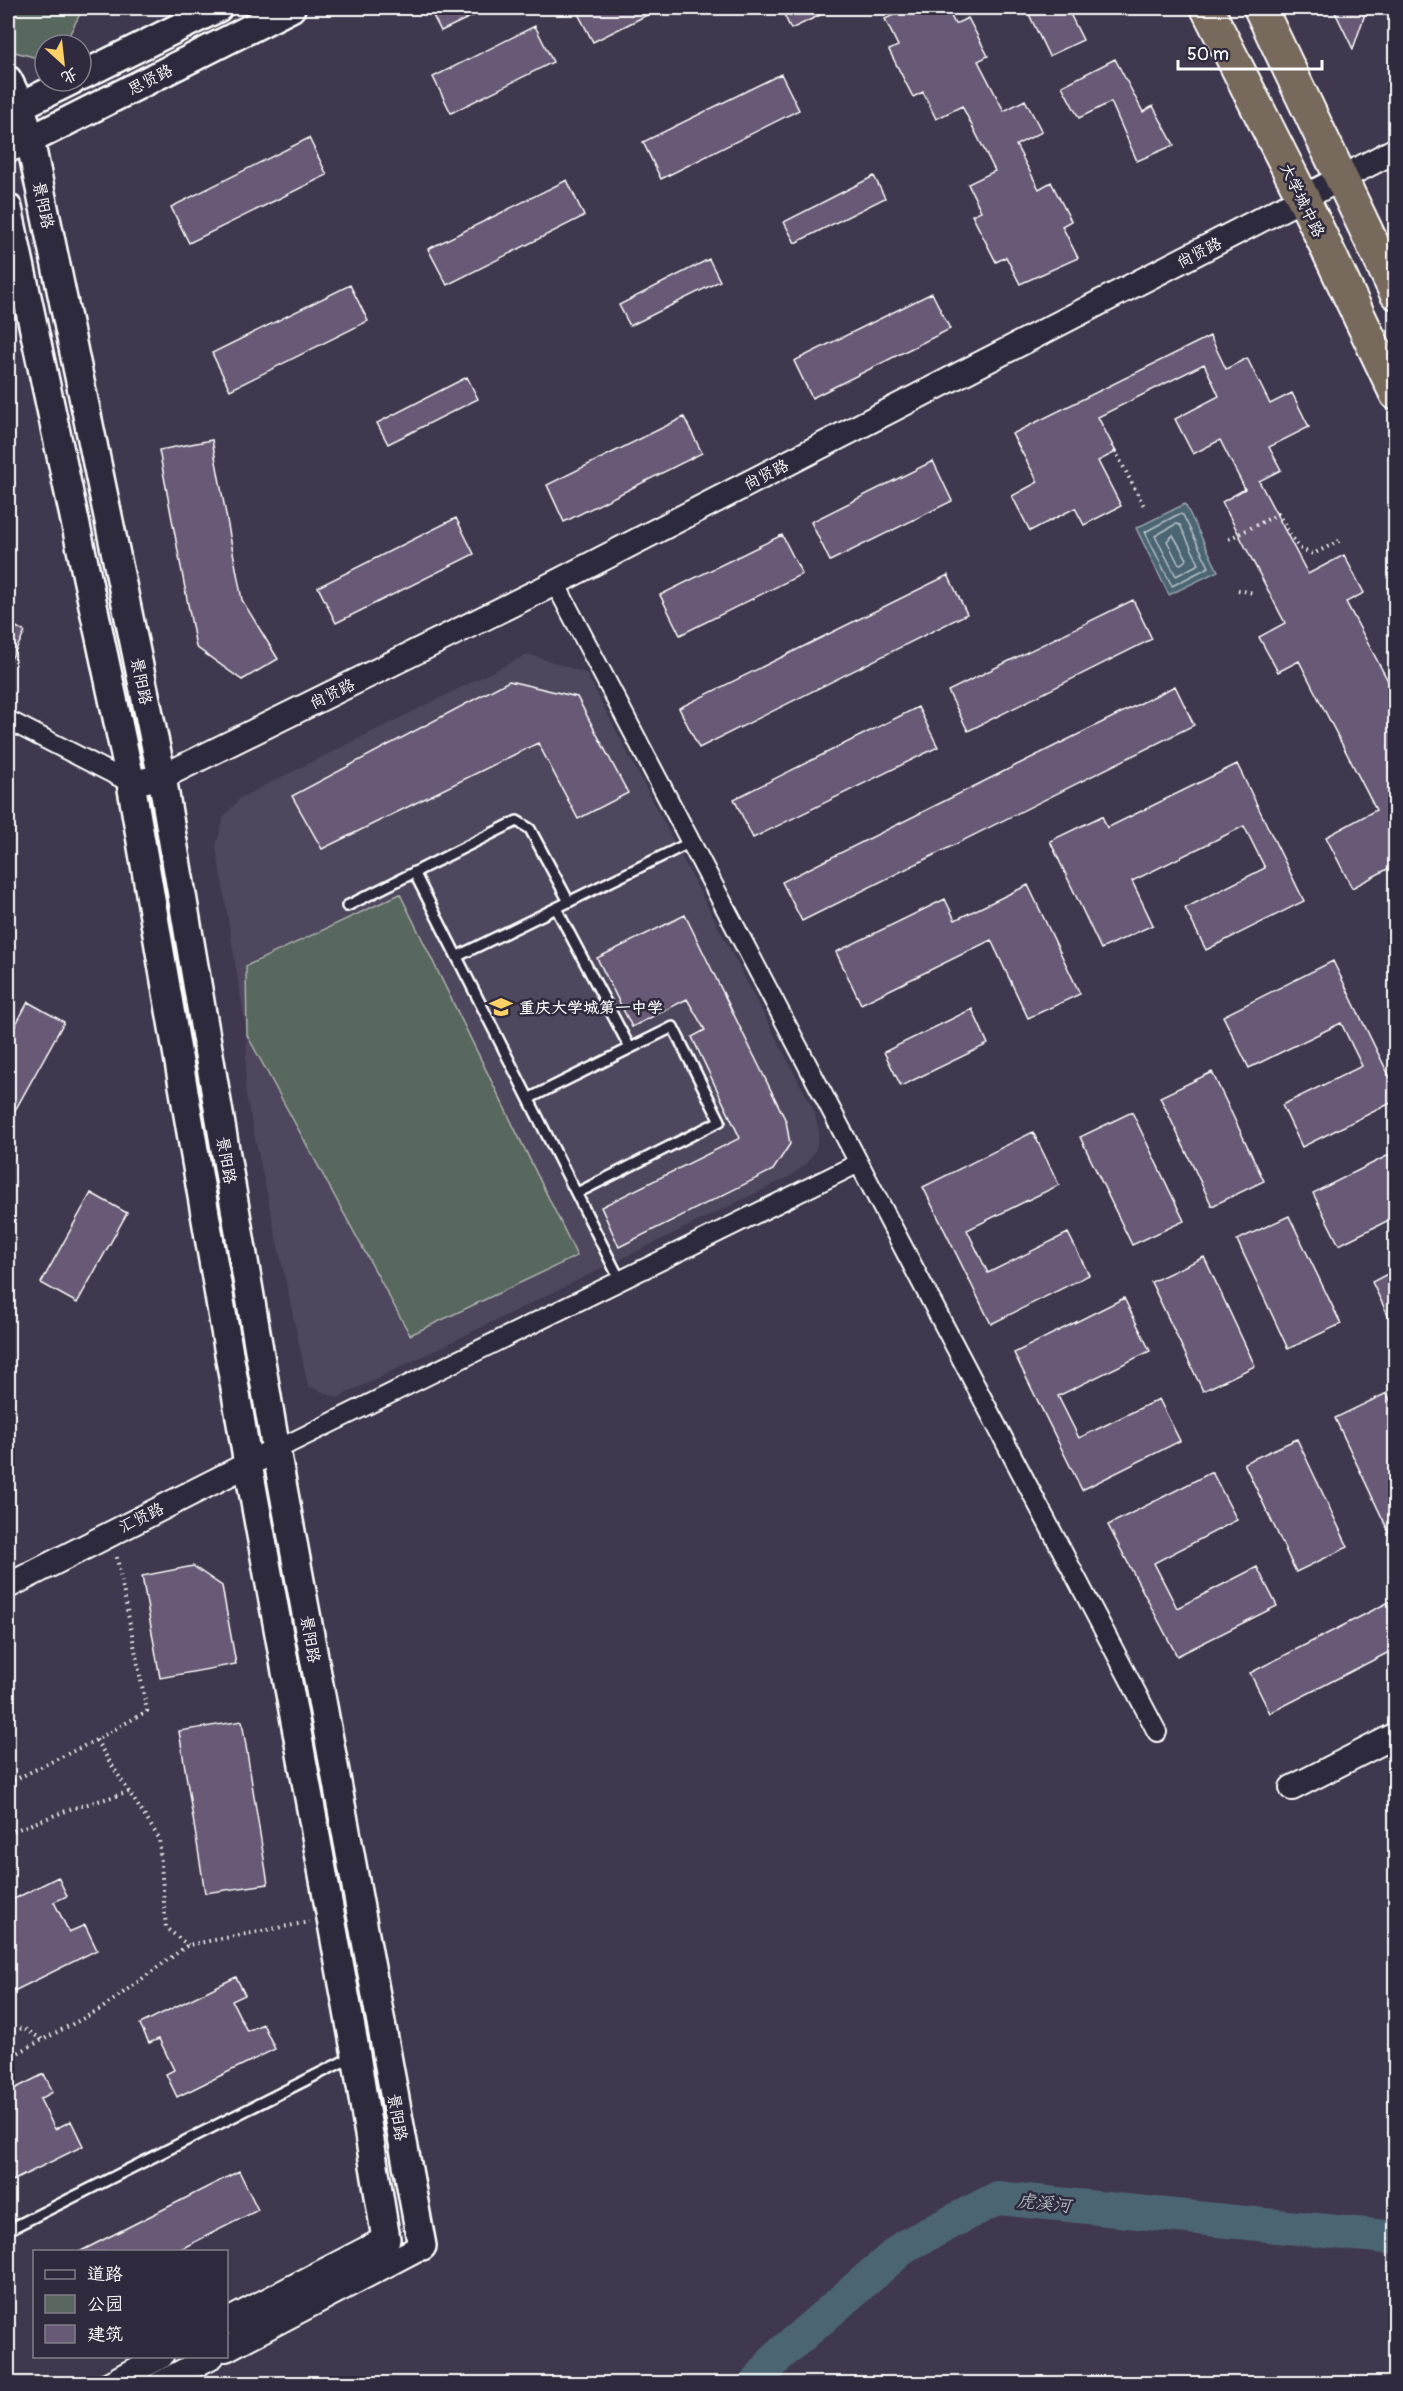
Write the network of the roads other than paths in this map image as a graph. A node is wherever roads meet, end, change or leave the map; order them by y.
1 (218, 8) edge
2 (291, 8) edge
3 (1207, 8) edge
4 (1260, 8) edge
5 (93, 70) edge
6 (8, 80) edge
7 (47, 93) edge
8 (14, 109) edge
9 (19, 144) edge
10 (1395, 150) edge
11 (1341, 178) junction
12 (1303, 198) junction
13 (8, 208) edge
14 (1395, 293) edge
15 (1395, 394) edge
16 (555, 583) junction
17 (8, 720) edge
18 (162, 777) junction
19 (131, 783) junction
20 (691, 842) junction
21 (414, 872) junction
22 (569, 902) junction
23 (347, 906) dead end
24 (556, 908) junction
25 (458, 956) junction
26 (630, 1048) junction
27 (530, 1098) junction
28 (859, 1163) junction
29 (577, 1193) junction
30 (621, 1280) junction
31 (276, 1450) junction
32 (248, 1464) junction
33 (8, 1586) edge
34 (1157, 1732) dead end
35 (1395, 1736) edge
36 (1292, 1788) dead end
37 (356, 2055) junction
38 (8, 2230) edge
39 (386, 2239) joint
40 (422, 2246) joint
41 (228, 2321) edge
42 (228, 2348) edge
43 (157, 2358) edge
44 (208, 2358) edge
45 (110, 2384) edge
46 (160, 2384) edge

1 - 5 main road, 思贤路
2 - 9 main road, 思贤路
3 - 12 highway, 大学城中路
4 - 11 highway
6 - 8 main road, 景阳路
7 - 8 main road
8 - 9 main road, 景阳路
9 - 18 main road, 景阳路
10 - 11 street, 尚贤路
11 - 12 street, 尚贤路
11 - 14 highway
12 - 15 highway, 大学城中路
12 - 16 street, 尚贤路
13 - 19 main road, 景阳路
16 - 18 street, 尚贤路
16 - 20 street
17 - 19 street
18 - 19 street, 尚贤路
18 - 31 main road, 景阳路
19 - 32 main road, 景阳路
20 - 22 lane
20 - 28 street
21 - 22 lane
21 - 23 lane
21 - 25 lane
22 - 24 lane
24 - 25 lane
24 - 26 lane
25 - 27 lane
26 - 27 lane
26 - 29 lane
27 - 29 lane
28 - 30 street
28 - 34 street
29 - 30 lane
30 - 31 street
31 - 32 street, 汇贤路
31 - 40 main road, 景阳路
32 - 33 street, 汇贤路
32 - 37 main road, 景阳路
35 - 36 street
37 - 38 lane
37 - 39 main road, 景阳路
39 - 41 street
40 - 42 street
43 - 45 street
44 - 46 street

